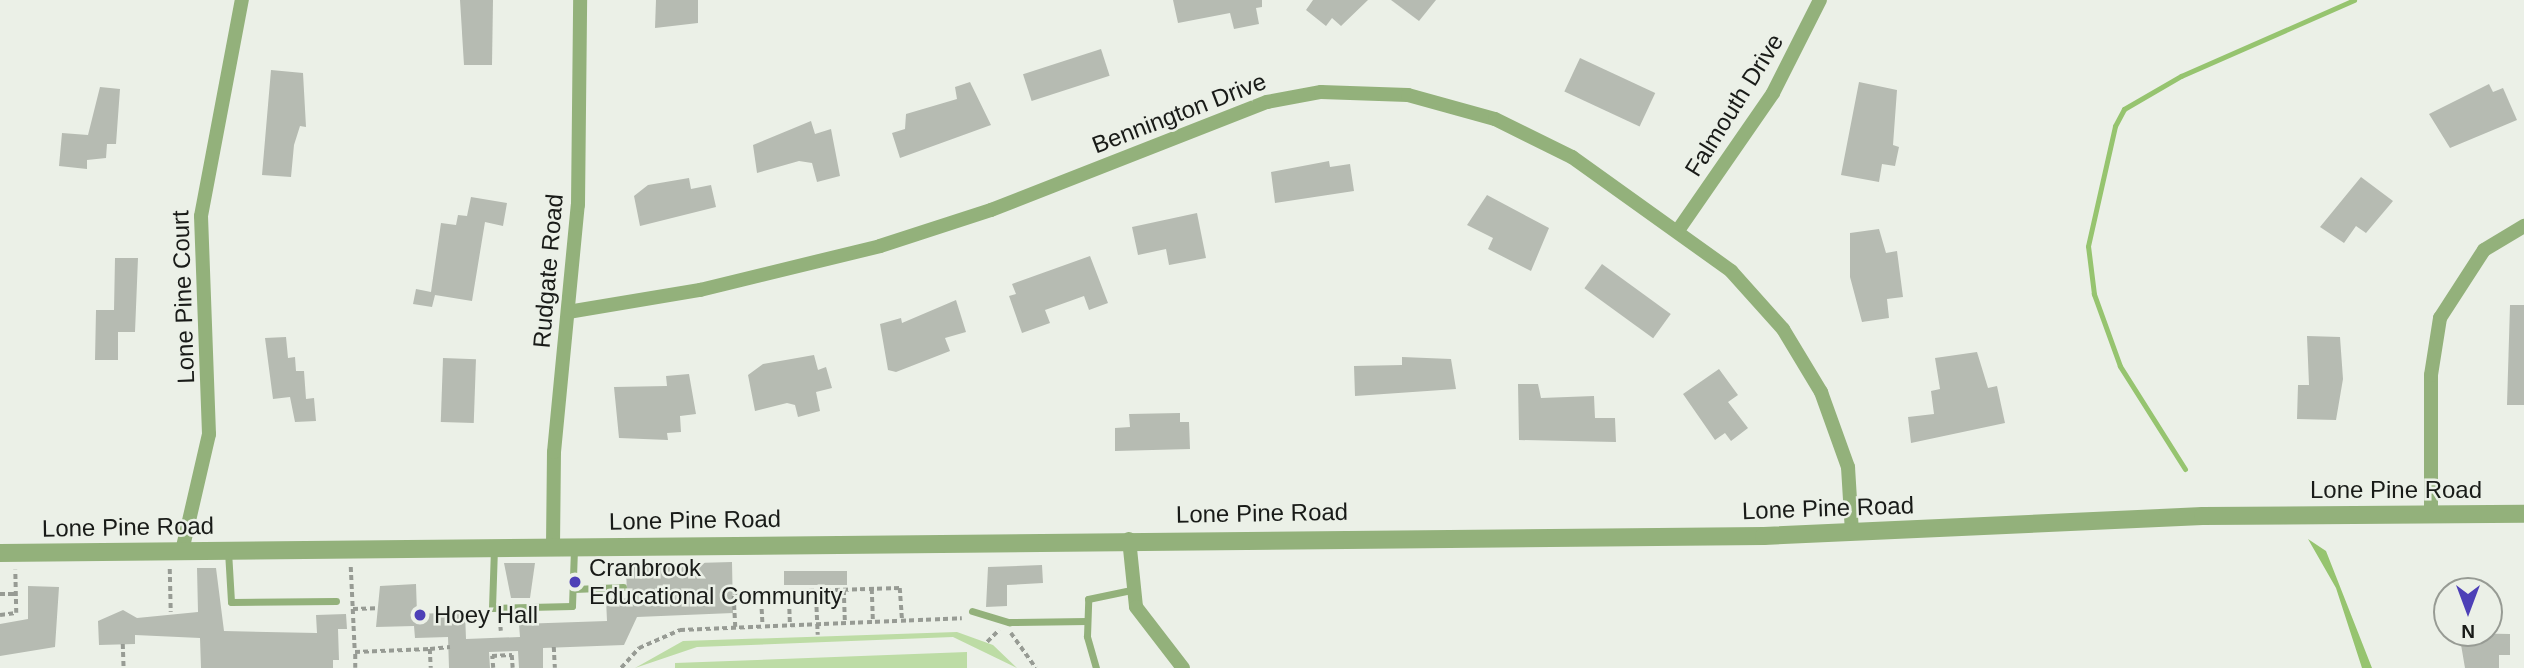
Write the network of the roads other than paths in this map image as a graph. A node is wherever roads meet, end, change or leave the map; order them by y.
1 (242, 0) edge
2 (580, 0) edge
3 (1820, 0) edge
4 (2524, 226) edge
5 (1679, 229) junction
6 (568, 312) junction
7 (2431, 514) junction
8 (2524, 514) edge
9 (1852, 533) junction
10 (1129, 539) junction
11 (553, 546) junction
12 (574, 546) junction
13 (494, 547) junction
14 (228, 550) junction
15 (0, 553) edge
16 (176, 557) junction
17 (623, 587) dead end
18 (574, 589) junction
19 (1131, 590) junction
20 (337, 601) dead end
21 (972, 611) dead end
22 (1087, 621) junction
23 (1096, 668) edge
24 (1183, 668) edge

1 - 16 street, Lone Pine Court
2 - 6 street, Rudgate Road
3 - 5 street, Falmouth Drive
4 - 7 street
5 - 6 street, Bennington Drive
5 - 9 street, Bennington Drive
6 - 11 street, Rudgate Road
7 - 8 street, Lone Pine Road
7 - 9 street, Lone Pine Road
9 - 10 street, Lone Pine Road
10 - 12 street, Lone Pine Road
10 - 19 street
11 - 12 street, Lone Pine Road
11 - 13 street, Lone Pine Road
12 - 18 lane
13 - 14 street, Lone Pine Road
13 - 18 lane
14 - 16 street, Lone Pine Road
14 - 20 lane
15 - 16 street, Lone Pine Road
17 - 18 lane
19 - 22 lane
19 - 24 street
21 - 22 lane
22 - 23 lane

